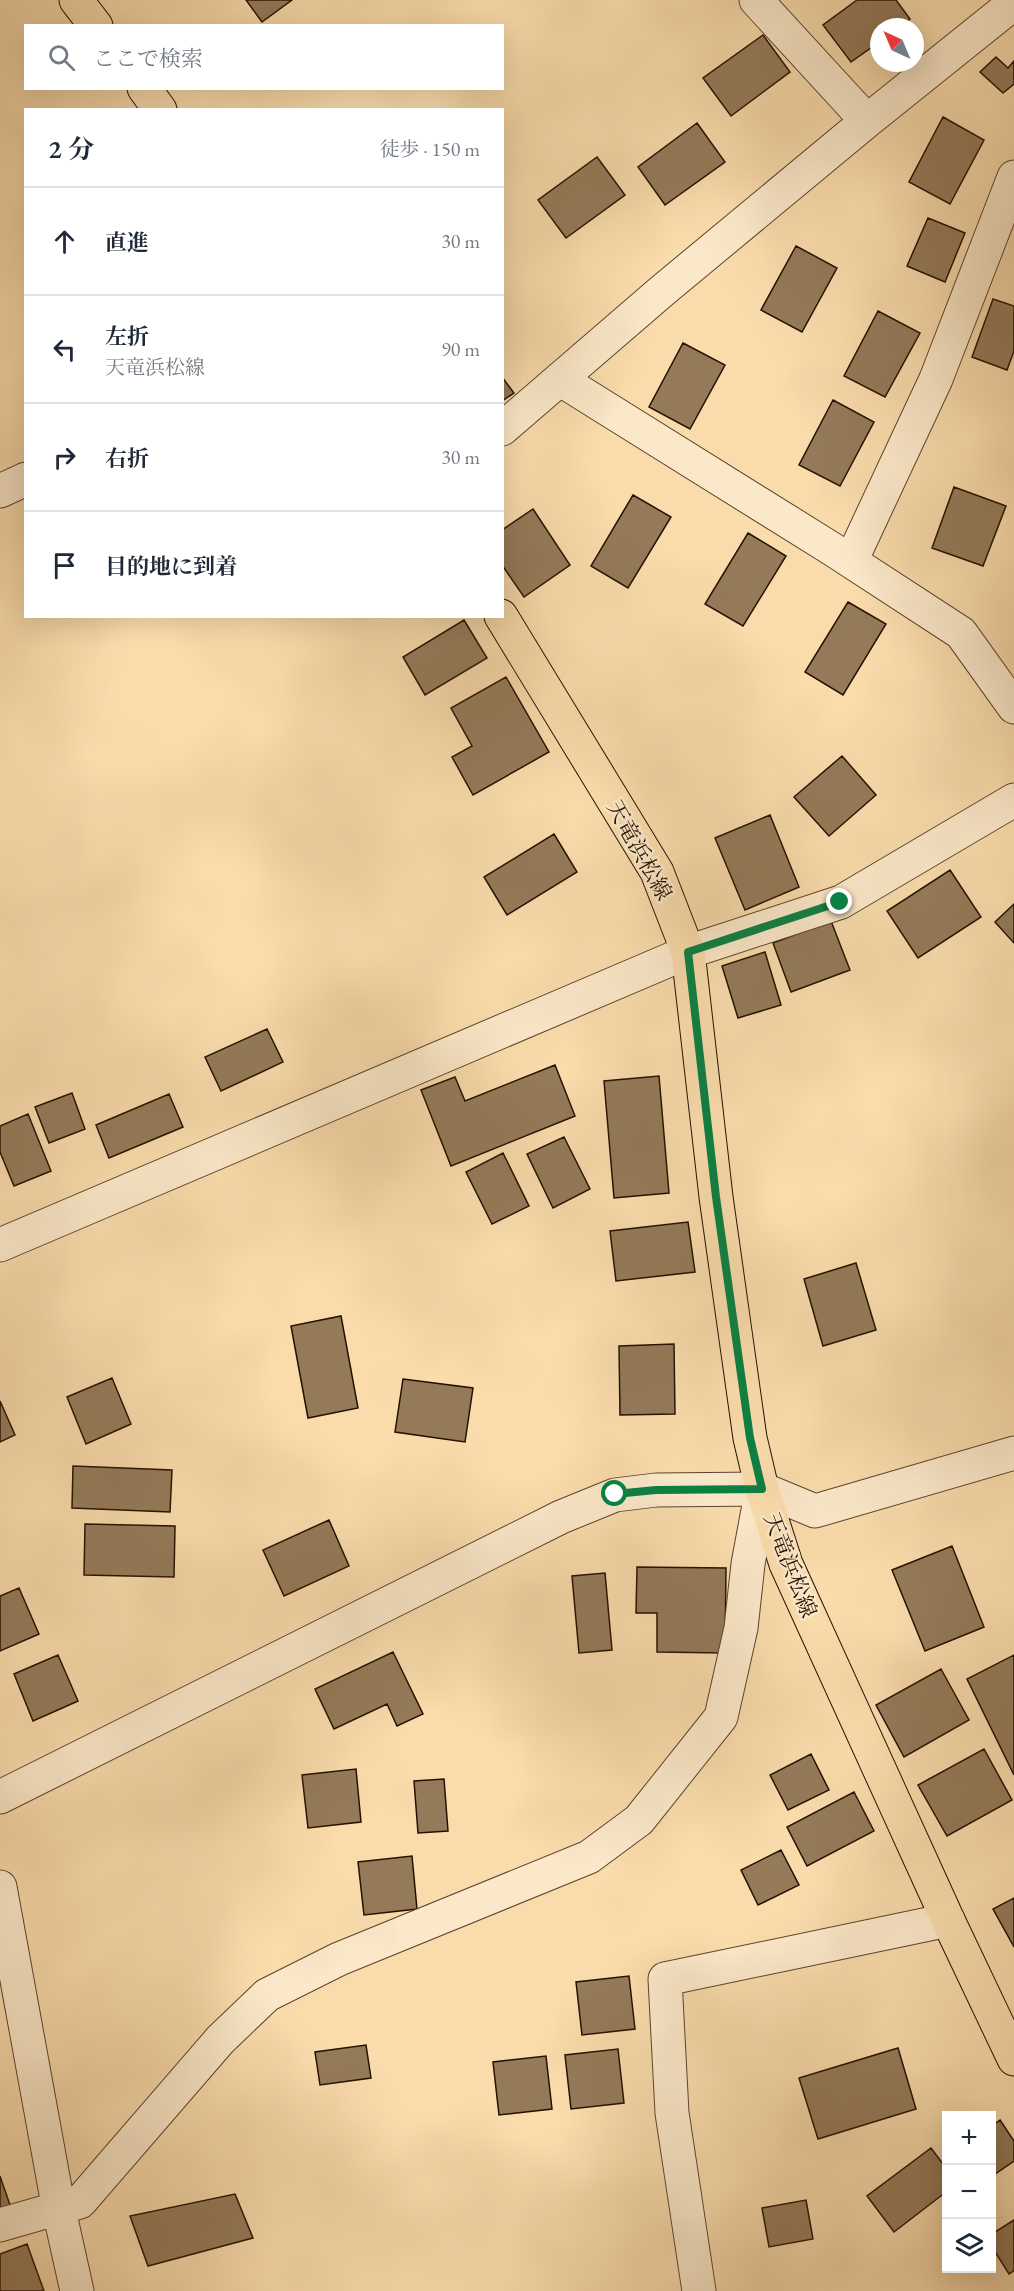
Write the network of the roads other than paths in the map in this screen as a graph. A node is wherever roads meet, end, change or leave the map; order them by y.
1 (76, 0) edge
2 (756, 0) edge
3 (1014, 3) edge
4 (94, 24) edge
5 (145, 90) edge
6 (159, 108) edge
7 (867, 121) junction
8 (1014, 177) edge
9 (561, 380) junction
10 (504, 427) edge
11 (24, 480) edge
12 (0, 491) edge
13 (851, 561) junction
14 (502, 618) edge
15 (1014, 707) edge
16 (1014, 800) edge
17 (688, 952) junction
18 (0, 1245) edge
19 (1014, 1453) edge
20 (762, 1489) junction
21 (0, 1797) edge
22 (0, 1887) edge
23 (948, 1920) junction
24 (1014, 2059) edge
25 (59, 2210) junction
26 (0, 2225) edge
27 (77, 2291) edge
28 (699, 2291) edge

1 - 4 main road
2 - 7 street
3 - 7 street
5 - 6 main road
7 - 9 street
8 - 13 street
9 - 10 street
9 - 13 street
11 - 12 street
13 - 15 street
14 - 17 main road, 天竜浜松線
16 - 17 street
17 - 18 street
17 - 20 main road, 天竜浜松線
19 - 20 street
20 - 21 street
20 - 23 main road, 天竜浜松線
20 - 25 street
22 - 25 street
23 - 24 main road, 天竜浜松線
23 - 28 street
25 - 26 street
25 - 27 street

